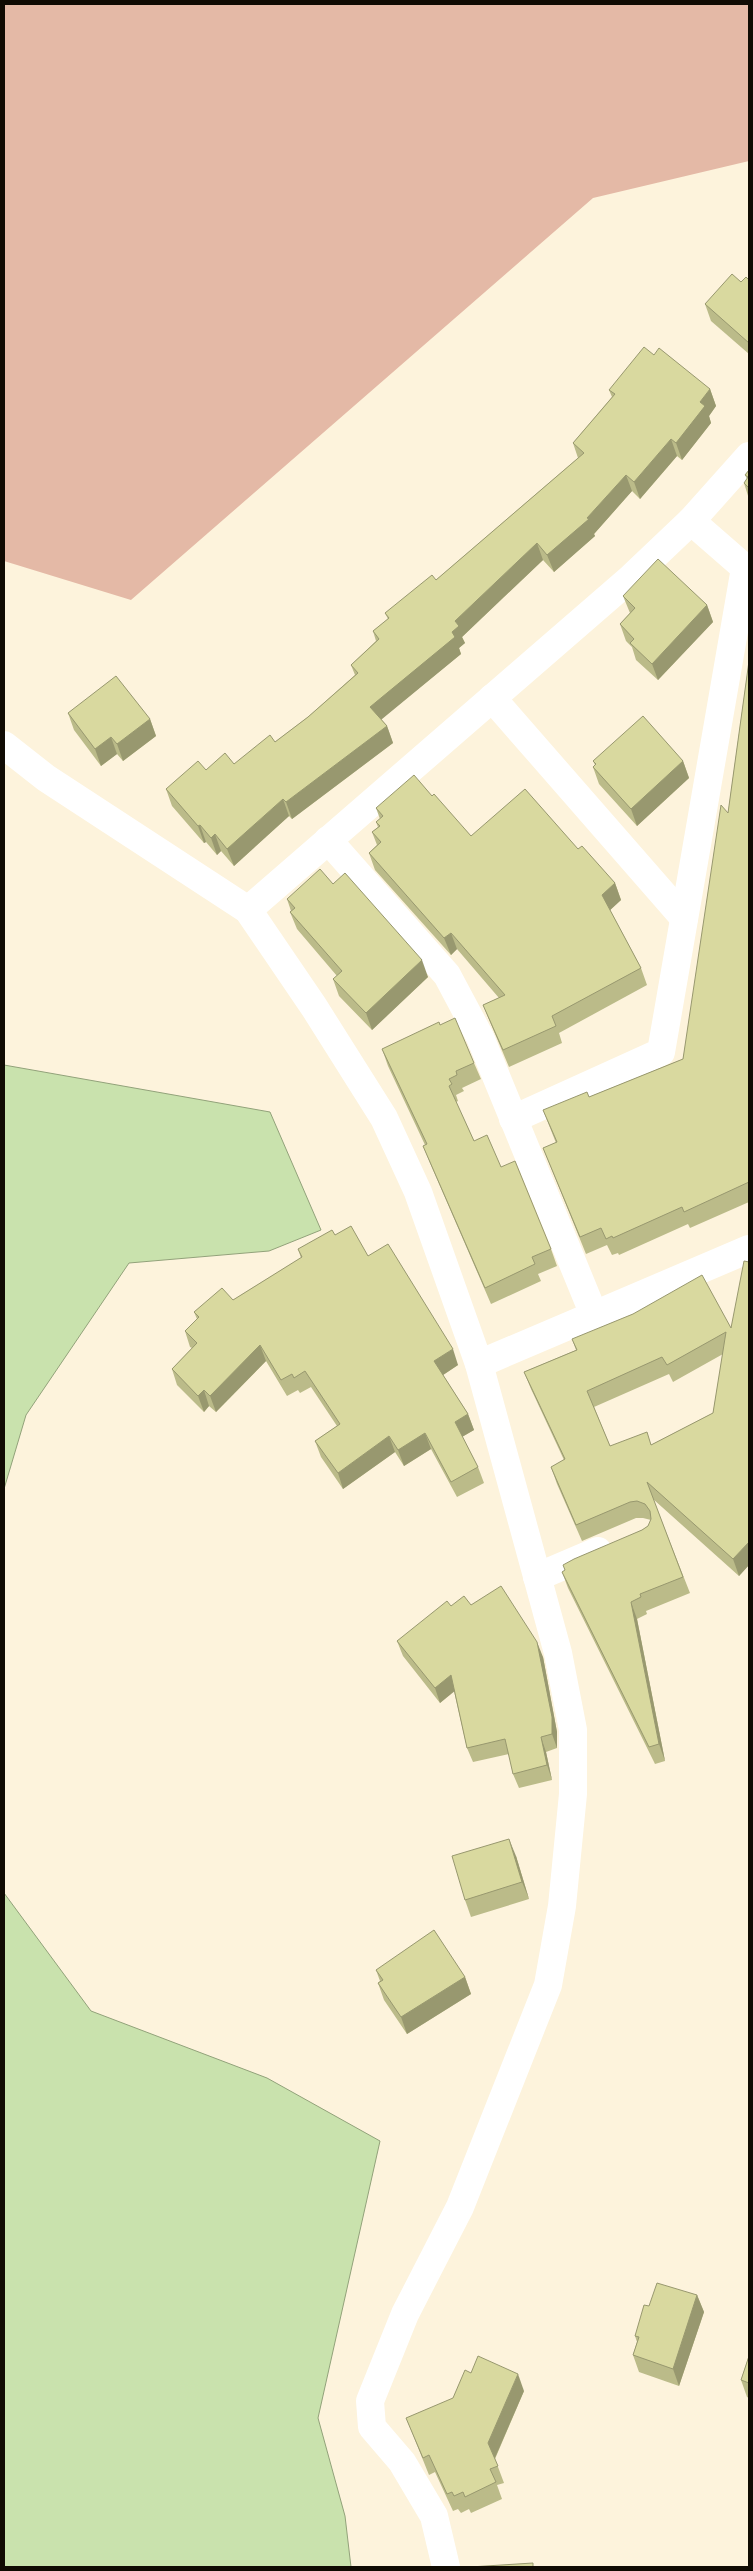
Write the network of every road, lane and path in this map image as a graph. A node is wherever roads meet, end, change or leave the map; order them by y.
1 (749, 456) edge
2 (691, 522) junction
3 (747, 567) edge
4 (492, 698) junction
5 (5, 747) edge
6 (328, 840) junction
7 (248, 910) junction
8 (684, 918) junction
9 (513, 1119) junction
10 (749, 1249) edge
11 (594, 1315) junction
12 (479, 1364) junction
13 (624, 1540) edge
14 (537, 1577) junction
15 (446, 2567) edge

1 - 2 street
2 - 3 street
2 - 4 street
3 - 8 street
4 - 6 street
4 - 8 street
5 - 7 street
6 - 7 street
6 - 9 street
7 - 12 street
8 - 9 street
9 - 11 street
10 - 11 street
11 - 12 street
12 - 14 street
13 - 14 street
14 - 15 street

